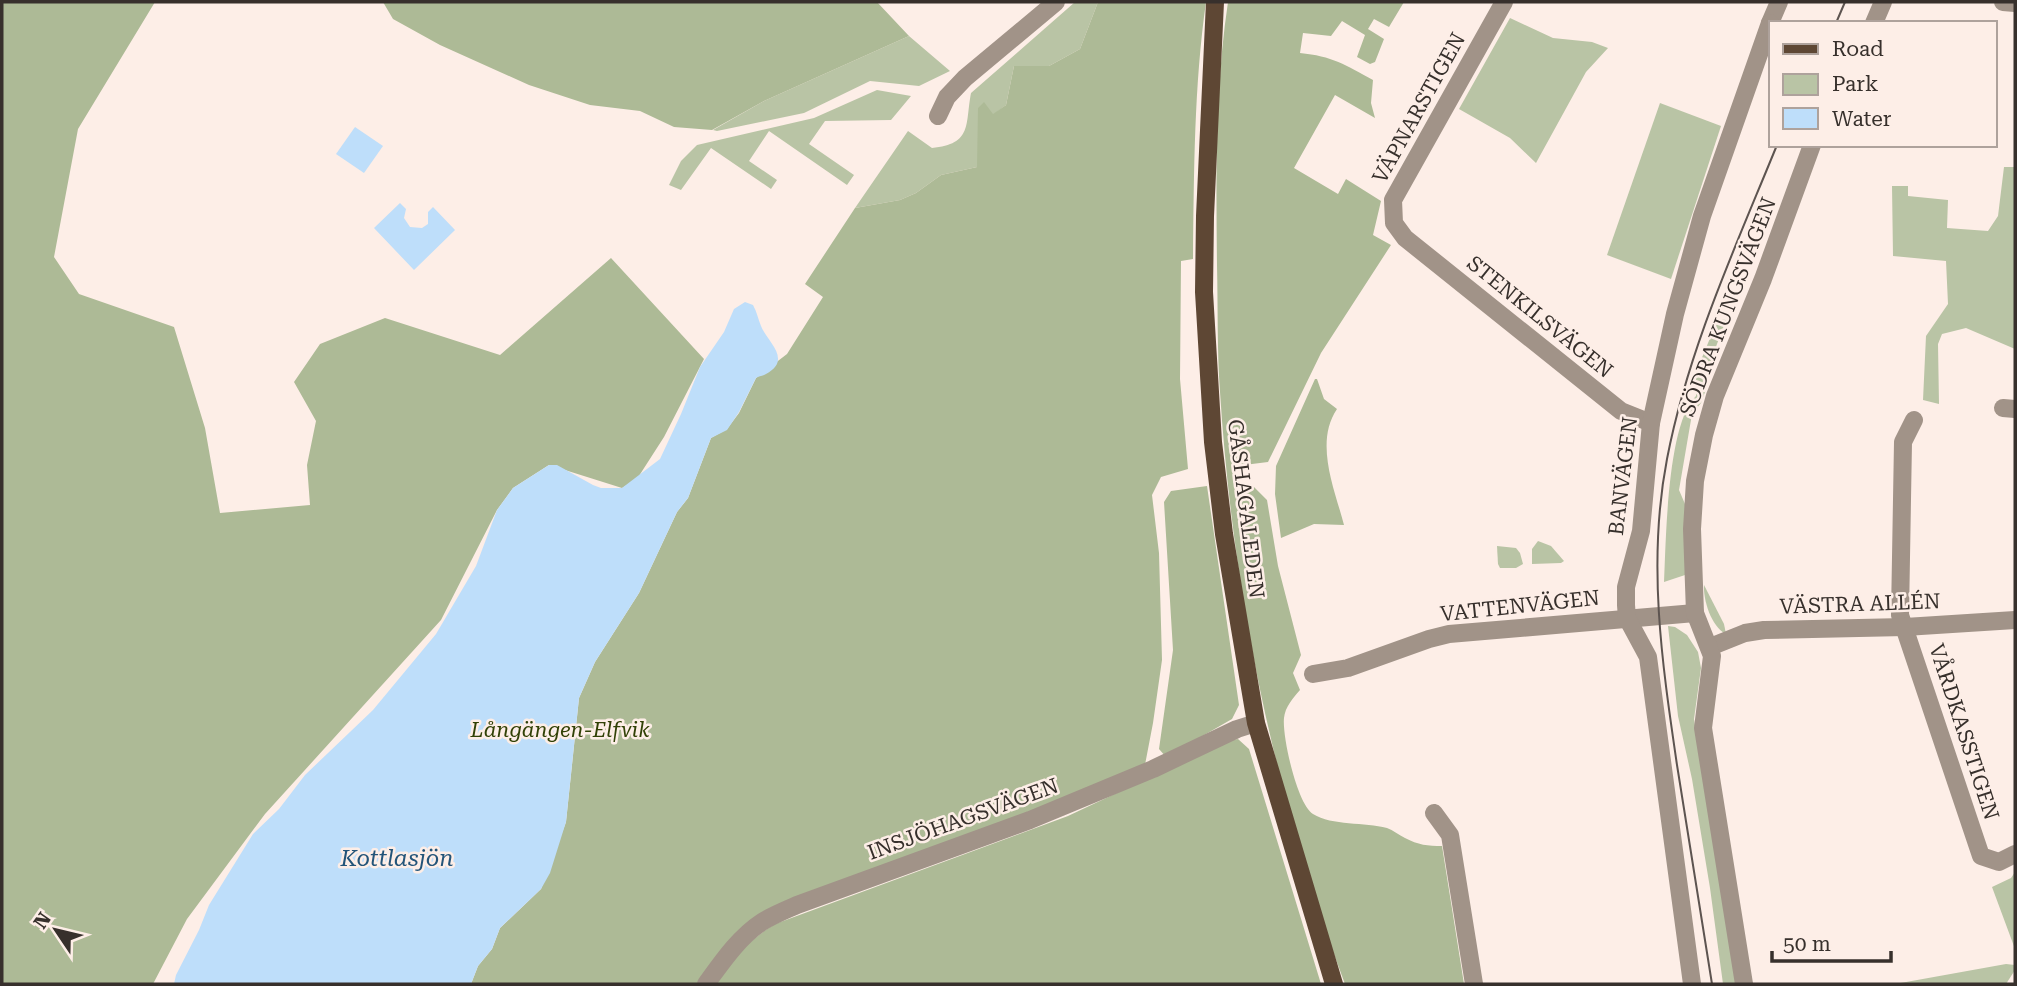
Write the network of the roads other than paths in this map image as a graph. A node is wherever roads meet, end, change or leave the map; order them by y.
1 (1056, 2) edge
2 (1217, 2) edge
3 (1504, 2) edge
4 (1779, 2) edge
5 (1883, 2) edge
6 (2003, 2) edge
7 (2015, 3) edge
8 (1771, 21) edge
9 (1875, 21) edge
10 (1769, 26) edge
11 (937, 116) dead end
12 (1811, 147) edge
13 (1405, 238) joint
14 (1914, 420) dead end
15 (1651, 423) junction
16 (1695, 613) junction
17 (1627, 618) junction
18 (2015, 620) edge
19 (1905, 627) junction
20 (1710, 647) junction
21 (1313, 674) dead end
22 (1256, 723) junction
23 (1434, 813) dead end
24 (2015, 854) edge
25 (706, 984) edge
26 (1334, 984) edge
27 (1474, 984) edge
28 (1692, 984) edge
29 (1744, 984) edge

1 - 11 street
2 - 22 main road, GÅSHAGALEDEN
3 - 13 street, VÄPNARSTIGEN
4 - 8 street, BANVÄGEN
5 - 9 street
6 - 7 street
10 - 15 street, BANVÄGEN
12 - 16 street, SÖDRA KUNGSVÄGEN
13 - 15 street, STENKILSVÄGEN
14 - 19 street
15 - 17 street, BANVÄGEN
16 - 17 street, VATTENVÄGEN
16 - 20 street, SÖDRA KUNGSVÄGEN
17 - 21 street, VATTENVÄGEN
17 - 28 street, BANVÄGEN
18 - 19 street, VÄSTRA ALLÉN
19 - 20 street, VÄSTRA ALLÉN
19 - 24 street, VÅRDKASSTIGEN
20 - 29 street, SÖDRA KUNGSVÄGEN
22 - 25 street, INSJÖHAGSVÄGEN
22 - 26 main road, GÅSHAGALEDEN
23 - 27 street

